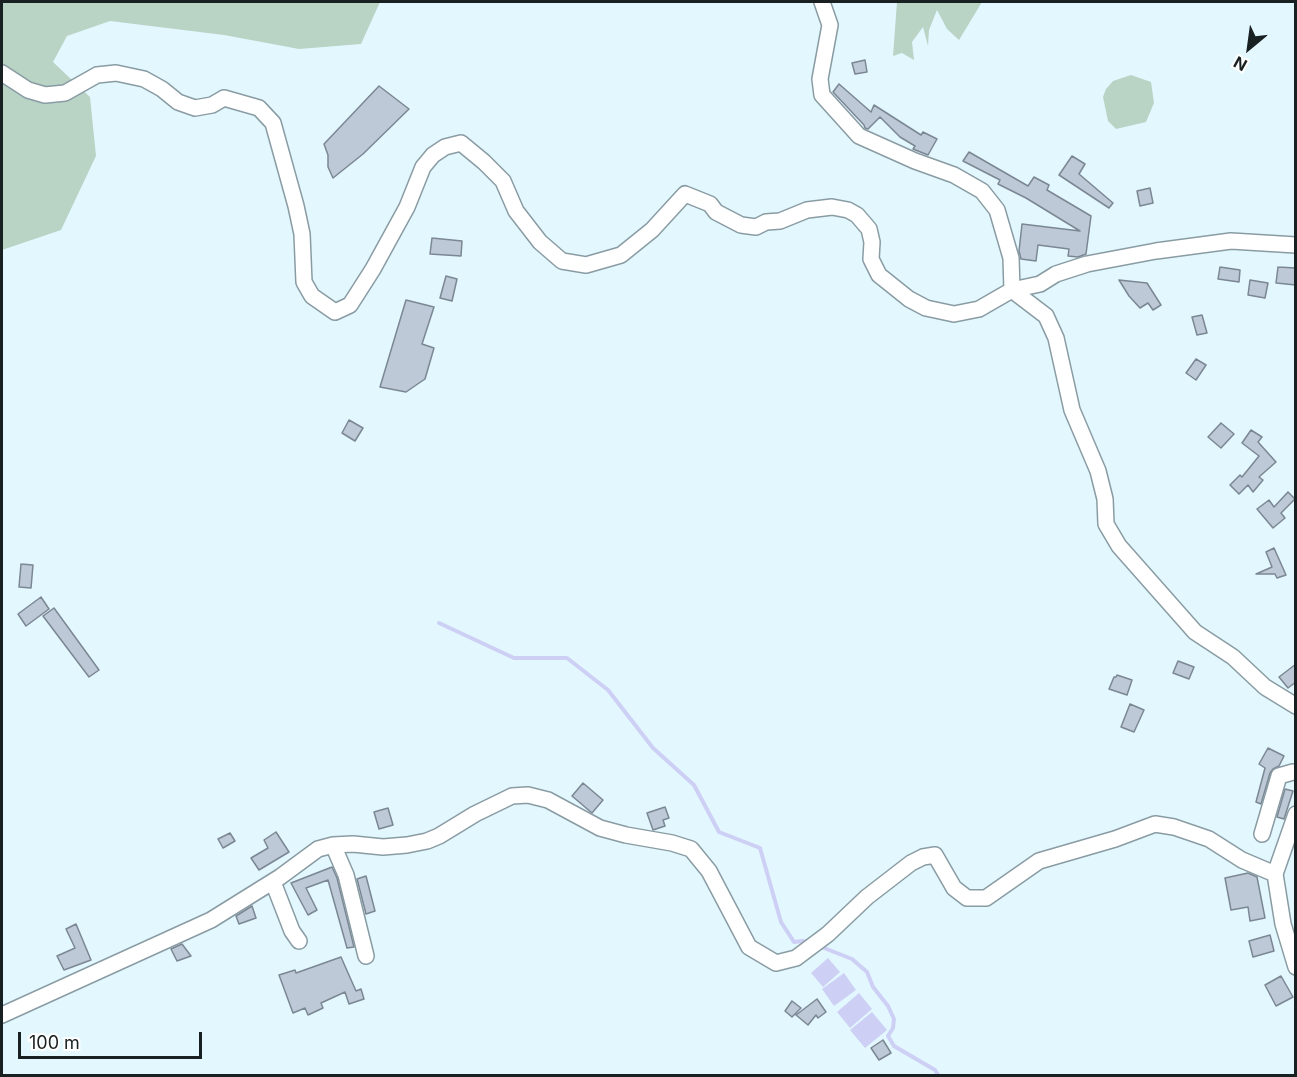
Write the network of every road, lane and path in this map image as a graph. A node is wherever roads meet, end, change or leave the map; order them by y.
1 (822, 2) edge
2 (2, 73) edge
3 (1296, 245) edge
4 (1012, 290) junction
5 (1296, 706) edge
6 (1295, 771) edge
7 (1296, 814) edge
8 (1262, 834) dead end
9 (333, 845) junction
10 (1275, 874) junction
11 (273, 882) junction
12 (299, 941) dead end
13 (366, 956) dead end
14 (1296, 967) edge
15 (2, 1015) edge

1 - 4 street
2 - 4 street
3 - 4 street
4 - 5 street
6 - 8 street
7 - 10 street
9 - 10 street
9 - 11 street
9 - 13 street
10 - 14 street
11 - 12 street
11 - 15 street

